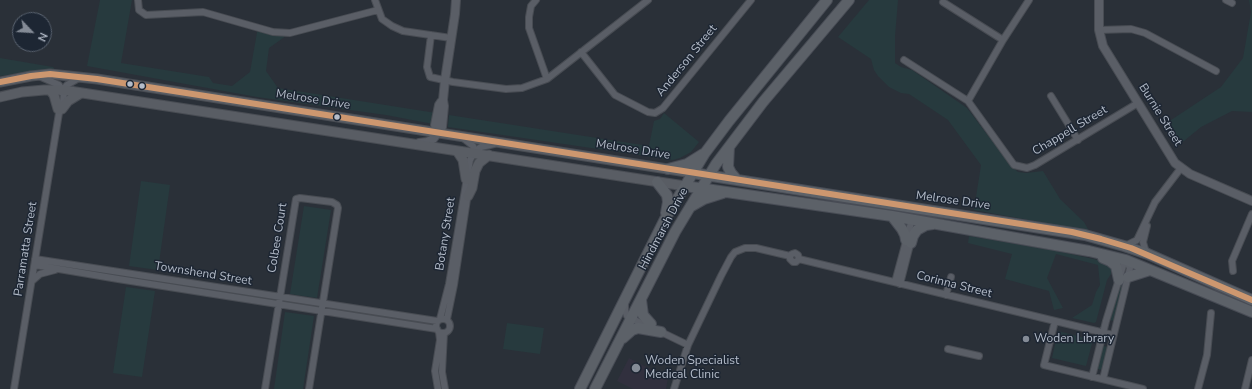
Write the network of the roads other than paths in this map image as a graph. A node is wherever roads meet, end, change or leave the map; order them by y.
1 (138, 0) edge
2 (375, 0) edge
3 (456, 0) edge
4 (536, 0) edge
5 (648, 0) edge
6 (751, 0) edge
7 (827, 0) edge
8 (848, 0) edge
9 (1029, 0) edge
10 (1099, 0) edge
11 (1226, 0) edge
12 (943, 2) dead end
13 (1232, 3) dead end
14 (378, 10) junction
15 (1099, 30) junction
16 (431, 35) junction
17 (451, 38) junction
18 (1003, 40) junction
19 (581, 52) junction
20 (904, 60) dead end
21 (1216, 71) dead end
22 (37, 76) junction
23 (82, 77) junction
24 (547, 79) junction
25 (445, 80) junction
26 (0, 82) edge
27 (50, 90) junction
28 (63, 90) junction
29 (80, 93) junction
30 (1051, 96) dead end
31 (0, 97) edge
32 (968, 101) junction
33 (1138, 103) junction
34 (60, 110) junction
35 (436, 135) junction
36 (459, 136) junction
37 (1078, 140) junction
38 (504, 143) junction
39 (410, 144) junction
40 (730, 145) junction
41 (448, 150) junction
42 (457, 151) junction
43 (474, 153) junction
44 (705, 153) junction
45 (489, 155) junction
46 (1181, 168) junction
47 (668, 169) junction
48 (693, 173) junction
49 (709, 175) junction
50 (466, 179) junction
51 (737, 180) junction
52 (657, 182) junction
53 (685, 186) junction
54 (700, 189) junction
55 (725, 192) junction
56 (468, 196) junction
57 (1252, 201) edge
58 (875, 202) junction
59 (688, 208) junction
60 (916, 208) junction
61 (866, 212) junction
62 (1252, 214) edge
63 (888, 216) junction
64 (665, 219) junction
65 (914, 220) junction
66 (1148, 220) junction
67 (937, 224) junction
68 (908, 242) junction
69 (1114, 243) junction
70 (1125, 246) junction
71 (1089, 251) junction
72 (1148, 255) junction
73 (1126, 260) junction
74 (35, 262) junction
75 (58, 269) junction
76 (1150, 270) junction
77 (1234, 271) dead end
78 (951, 277) dead end
79 (1123, 279) junction
80 (32, 281) junction
81 (898, 283) junction
82 (946, 295) junction
83 (280, 297) junction
84 (641, 300) junction
85 (1252, 300) edge
86 (279, 304) junction
87 (323, 304) junction
88 (321, 311) junction
89 (1252, 312) edge
90 (1211, 313) dead end
91 (627, 316) junction
92 (441, 320) junction
93 (1054, 321) junction
94 (651, 324) junction
95 (440, 331) junction
96 (661, 332) junction
97 (1103, 333) junction
98 (1113, 335) junction
99 (620, 340) junction
100 (688, 345) junction
101 (948, 349) dead end
102 (979, 356) dead end
103 (1252, 360) edge
104 (1092, 377) junction
105 (1103, 379) junction
106 (14, 389) edge
107 (265, 389) edge
108 (309, 389) edge
109 (438, 389) edge
110 (445, 389) edge
111 (580, 389) edge
112 (595, 389) edge
113 (674, 389) edge
114 (1143, 389) edge
115 (1198, 389) edge
116 (1245, 389) edge

1 - 14 street
2 - 14 street
3 - 17 street
4 - 24 street
5 - 19 street
6 - 19 street, Anderson Street
7 - 44 main road, Hindmarsh Drive
8 - 40 main road, Hindmarsh Drive
9 - 18 street
10 - 15 street, Burnie Street
11 - 13 street
12 - 18 street
14 - 16 street
15 - 21 street
15 - 33 street, Burnie Street
16 - 17 street
16 - 25 street
17 - 25 street
18 - 32 street
19 - 24 street
20 - 32 street
22 - 23 main road, Melrose Drive
22 - 26 main road, Melrose Drive
22 - 28 street
23 - 28 street
23 - 35 main road, Melrose Drive
24 - 25 street
25 - 35 street
27 - 28 main road, Melrose Drive
27 - 31 main road, Melrose Drive
27 - 34 main road
28 - 29 main road, Melrose Drive
28 - 34 street, Parramatta Street
29 - 34 main road
29 - 39 main road, Melrose Drive
30 - 37 street
32 - 37 street, Chappell Street
33 - 37 street, Chappell Street
33 - 46 street, Burnie Street
34 - 74 street, Parramatta Street
35 - 36 main road, Melrose Drive
35 - 39 street
35 - 41 street
36 - 38 main road, Melrose Drive
36 - 43 street
38 - 43 street
38 - 47 main road, Melrose Drive
39 - 41 main road, Melrose Drive
40 - 49 main road, Hindmarsh Drive
40 - 51 main road
41 - 42 main road, Melrose Drive
42 - 43 main road, Melrose Drive
42 - 50 main road
43 - 45 main road, Melrose Drive
43 - 50 street, Botany Street
43 - 56 street, Botany Street
44 - 47 main road
44 - 48 main road, Hindmarsh Drive
45 - 52 main road, Melrose Drive
45 - 56 main road
46 - 57 street, Burnie Street
46 - 66 street
47 - 48 main road, Melrose Drive
48 - 49 main road, Melrose Drive
48 - 53 main road, Hindmarsh Drive
49 - 51 main road, Melrose Drive
49 - 54 main road, Hindmarsh Drive
50 - 92 street, Botany Street
51 - 58 main road, Melrose Drive
52 - 53 main road, Melrose Drive
52 - 64 main road
53 - 54 main road, Melrose Drive
53 - 64 main road, Hindmarsh Drive
54 - 55 main road, Melrose Drive
54 - 59 main road, Hindmarsh Drive
55 - 59 main road
55 - 61 main road, Melrose Drive
56 - 92 street, Botany Street
58 - 60 main road, Melrose Drive
58 - 61 main road
58 - 63 main road
59 - 84 main road, Hindmarsh Drive
60 - 65 main road
60 - 69 main road, Melrose Drive
61 - 63 main road, Melrose Drive
62 - 77 street
63 - 65 main road, Melrose Drive
63 - 68 main road
64 - 91 main road, Hindmarsh Drive
65 - 67 main road, Melrose Drive
65 - 68 street
66 - 70 street
66 - 72 street
67 - 68 main road
67 - 71 main road, Melrose Drive
68 - 81 street
69 - 70 main road, Melrose Drive
69 - 73 main road
70 - 72 main road, Melrose Drive
71 - 73 main road, Melrose Drive
71 - 79 main road
72 - 73 main road
72 - 85 main road, Melrose Drive
73 - 76 main road, Melrose Drive
73 - 79 street
73 - 79 street
74 - 75 street, Townshend Street
74 - 80 street, Parramatta Street
74 - 83 street, Townshend Street
75 - 80 street, Townshend Street
75 - 86 street, Townshend Street
76 - 79 main road
76 - 89 main road, Melrose Drive
78 - 82 street
79 - 97 street
79 - 98 street
80 - 106 street, Parramatta Street
81 - 82 street, Corinna Street
81 - 100 street, Corinna Street
82 - 93 street, Corinna Street
83 - 86 street, Colbee Court
83 - 87 street, Townshend Street
83 - 87 street, Colbee Court
84 - 91 main road, Hindmarsh Drive
84 - 94 main road
86 - 88 street, Townshend Street
86 - 107 street, Colbee Court
87 - 88 street, Colbee Court
87 - 92 street, Townshend Street
88 - 95 street, Townshend Street
88 - 108 street, Colbee Court
90 - 115 street
91 - 94 street
91 - 96 street
91 - 99 main road, Hindmarsh Drive
91 - 111 main road, Hindmarsh Drive
92 - 95 street
92 - 95 street
93 - 97 street, Corinna Street
93 - 104 street
94 - 96 street
95 - 109 street
95 - 110 street
96 - 99 main road
96 - 100 street
97 - 98 street, Corinna Street
97 - 104 street
98 - 105 street
99 - 112 main road, Hindmarsh Drive
100 - 113 street, Corinna Street
101 - 102 street
103 - 116 street
104 - 105 street
105 - 114 street

